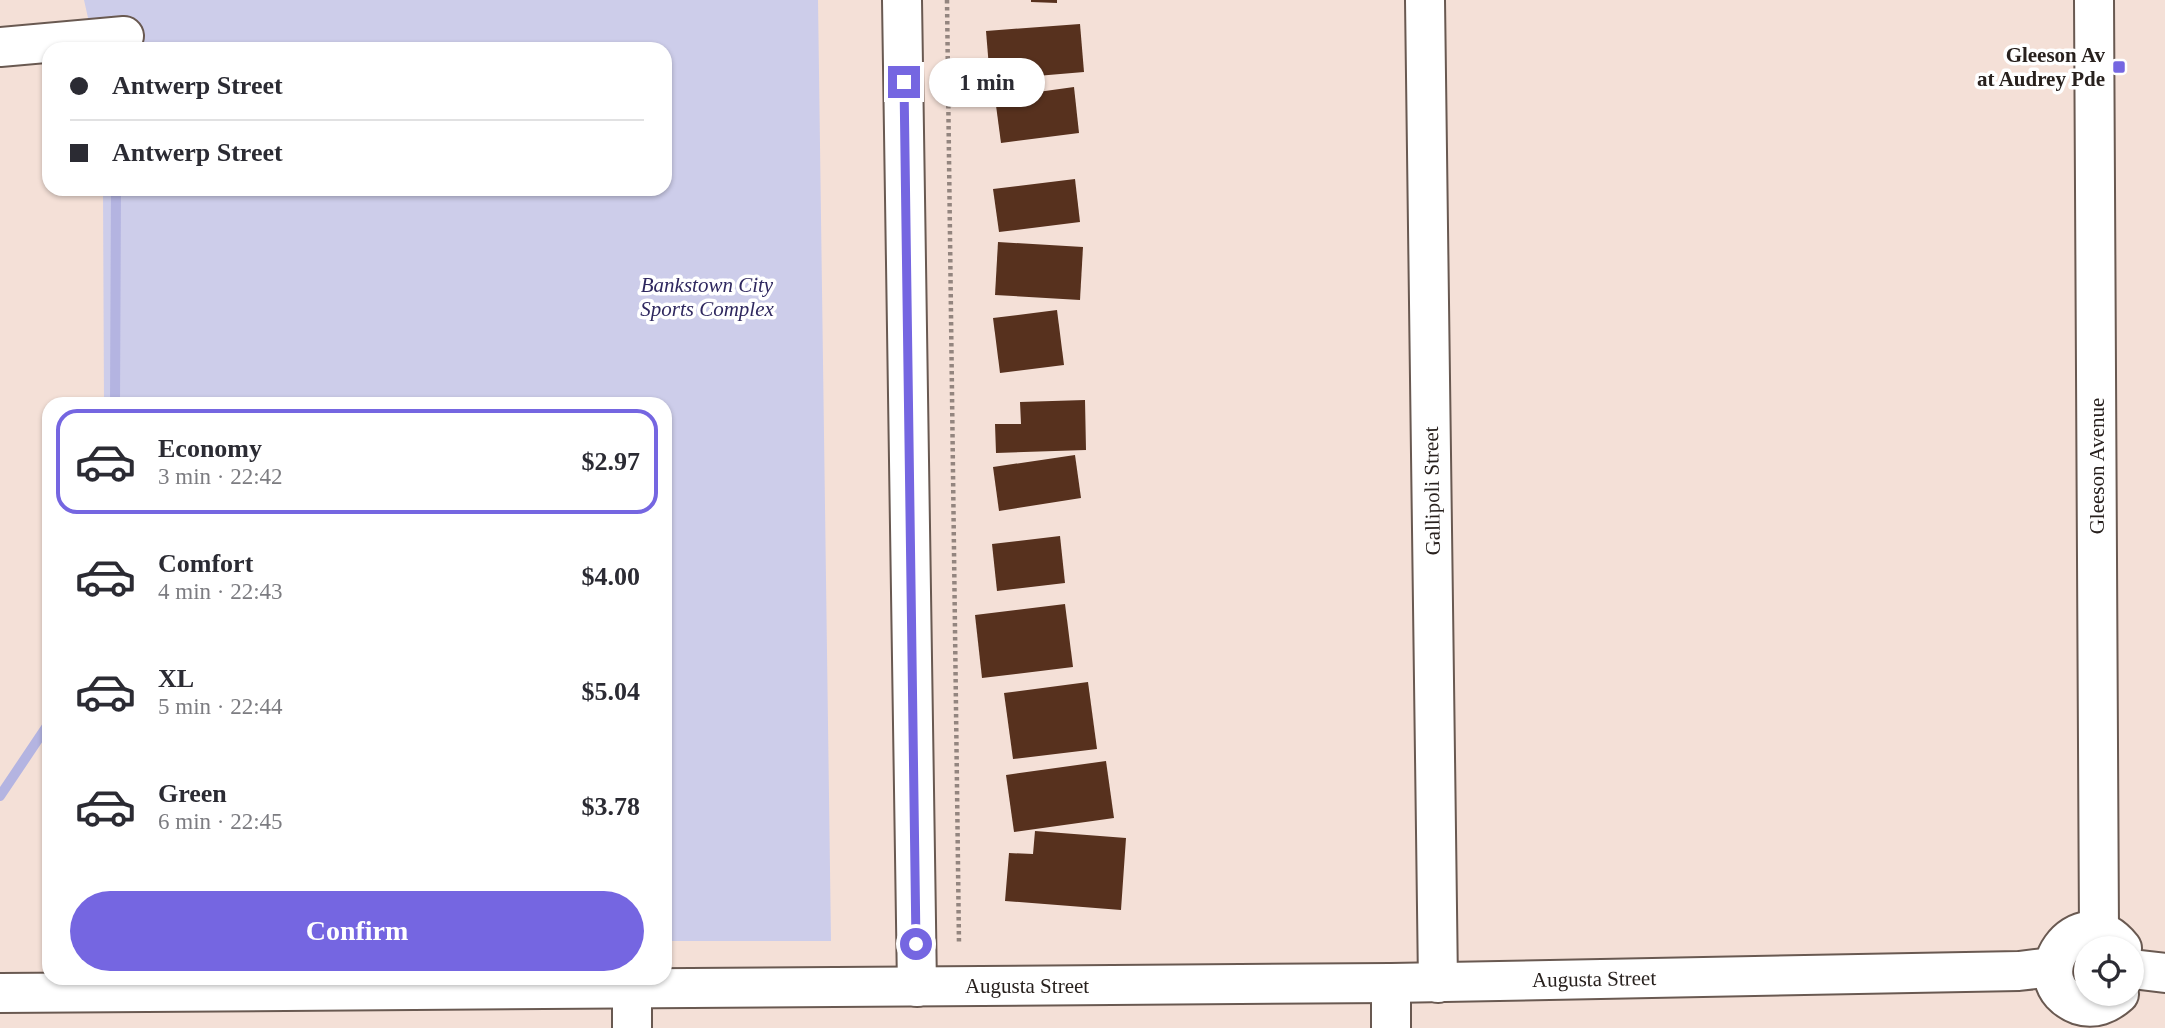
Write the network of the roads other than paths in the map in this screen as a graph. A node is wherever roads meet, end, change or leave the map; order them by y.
1 (902, 0) edge
2 (1425, 0) edge
3 (2094, 0) edge
4 (124, 36) dead end
5 (56, 42) edge
6 (42, 43) edge
7 (0, 47) edge
8 (2098, 936) edge
9 (2110, 936) edge
10 (2053, 967) junction
11 (2144, 970) edge
12 (2165, 973) edge
13 (1391, 983) junction
14 (1438, 983) junction
15 (917, 987) junction
16 (632, 989) junction
17 (0, 993) edge
18 (2101, 1006) edge
19 (2080, 1017) edge
20 (632, 1028) edge
21 (1391, 1028) edge

1 - 15 street
2 - 14 street, Gallipoli Street
3 - 9 street, Gleeson Avenue
4 - 5 street
6 - 7 street
8 - 10 street
10 - 14 street, Augusta Street
10 - 19 street
11 - 12 street
13 - 14 street, Augusta Street
13 - 15 street, Augusta Street
13 - 21 street
15 - 16 street, Augusta Street
16 - 17 street, Augusta Street
16 - 20 street
18 - 19 street

